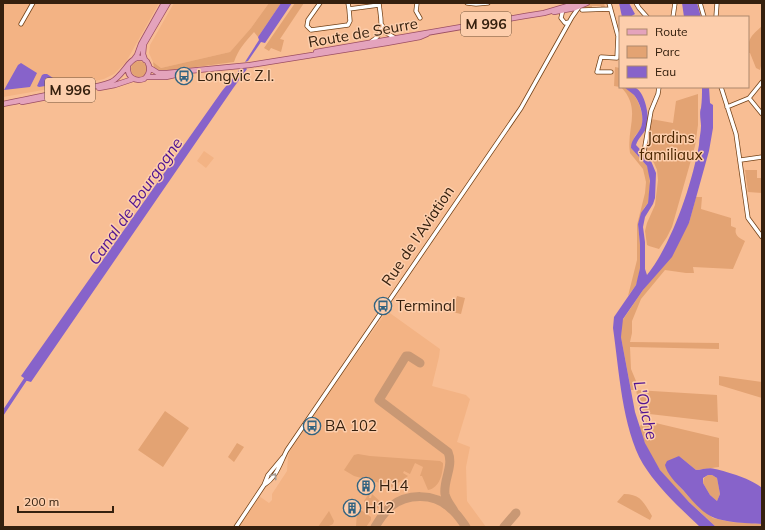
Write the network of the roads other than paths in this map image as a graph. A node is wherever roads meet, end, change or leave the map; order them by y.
1 (33, 3) edge
2 (164, 3) edge
3 (168, 3) edge
4 (320, 3) edge
5 (348, 3) edge
6 (417, 3) edge
7 (467, 3) edge
8 (488, 3) edge
9 (587, 3) edge
10 (606, 3) edge
11 (636, 3) edge
12 (675, 3) edge
13 (700, 3) edge
14 (718, 3) edge
15 (379, 4) edge
16 (580, 6) edge
17 (610, 6) edge
18 (349, 9) junction
19 (562, 9) junction
20 (570, 9) junction
21 (552, 12) junction
22 (544, 13) junction
23 (646, 16) edge
24 (673, 16) edge
25 (704, 16) edge
26 (716, 16) edge
27 (572, 17) junction
28 (420, 18) dead end
29 (561, 18) junction
30 (563, 22) junction
31 (569, 22) junction
32 (21, 24) dead end
33 (381, 24) junction
34 (385, 32) junction
35 (563, 33) junction
36 (380, 34) junction
37 (427, 34) junction
38 (395, 38) junction
39 (372, 41) junction
40 (384, 41) junction
41 (303, 56) junction
42 (134, 59) junction
43 (145, 60) junction
44 (128, 67) junction
45 (150, 68) junction
46 (186, 72) junction
47 (611, 72) dead end
48 (147, 77) junction
49 (133, 79) junction
50 (762, 82) edge
51 (659, 88) edge
52 (721, 88) edge
53 (749, 98) junction
54 (5, 104) edge
55 (727, 107) junction
56 (762, 114) edge
57 (644, 152) dead end
58 (762, 157) edge
59 (741, 160) junction
60 (762, 237) edge
61 (236, 527) edge

1 - 32 street
2 - 42 main road
3 - 43 main road
4 - 18 street
5 - 18 street
6 - 28 street
7 - 8 street
9 - 16 main road
10 - 17 street
11 - 23 street
12 - 24 street
13 - 25 street
14 - 26 street
15 - 18 street
15 - 33 street
16 - 17 street
16 - 19 main road, M 996
16 - 20 main road, Route de Seurre / M 996
16 - 27 street, Rue de l'Aviation
17 - 47 street
19 - 20 main road, Route de Seurre / M 996
19 - 21 main road, Route de Seurre / M 996
19 - 22 main road, Route de Seurre / M 996
19 - 29 street
20 - 27 street
21 - 22 main road, Route de Seurre / M 996
21 - 29 street
22 - 37 main road, Route de Seurre / M 996
27 - 31 street, Rue de l'Aviation
29 - 30 street
30 - 31 street
30 - 35 street
31 - 35 street, Rue de l'Aviation
33 - 34 street
33 - 36 street
34 - 38 street
34 - 40 street
35 - 61 street, Rue de l'Aviation
36 - 39 street
36 - 40 street
37 - 38 main road, Route de Seurre / M 996
37 - 40 main road, Route de Seurre / M 996
38 - 40 main road, Route de Seurre / M 996
39 - 40 main road, Route de Seurre / M 996
39 - 41 main road, Route de Seurre / M 996
40 - 41 main road, Route de Seurre / M 996
41 - 46 main road, Route de Seurre
42 - 43 main road
42 - 44 main road
43 - 45 main road
44 - 49 main road
44 - 54 main road, M 996
45 - 46 main road, Route de Seurre
45 - 48 main road
46 - 48 main road, Route de Seurre
48 - 49 main road
49 - 54 main road, M 996
50 - 53 street
51 - 57 street
52 - 55 street
53 - 55 street
53 - 56 street
55 - 59 street
58 - 59 street
59 - 60 street

